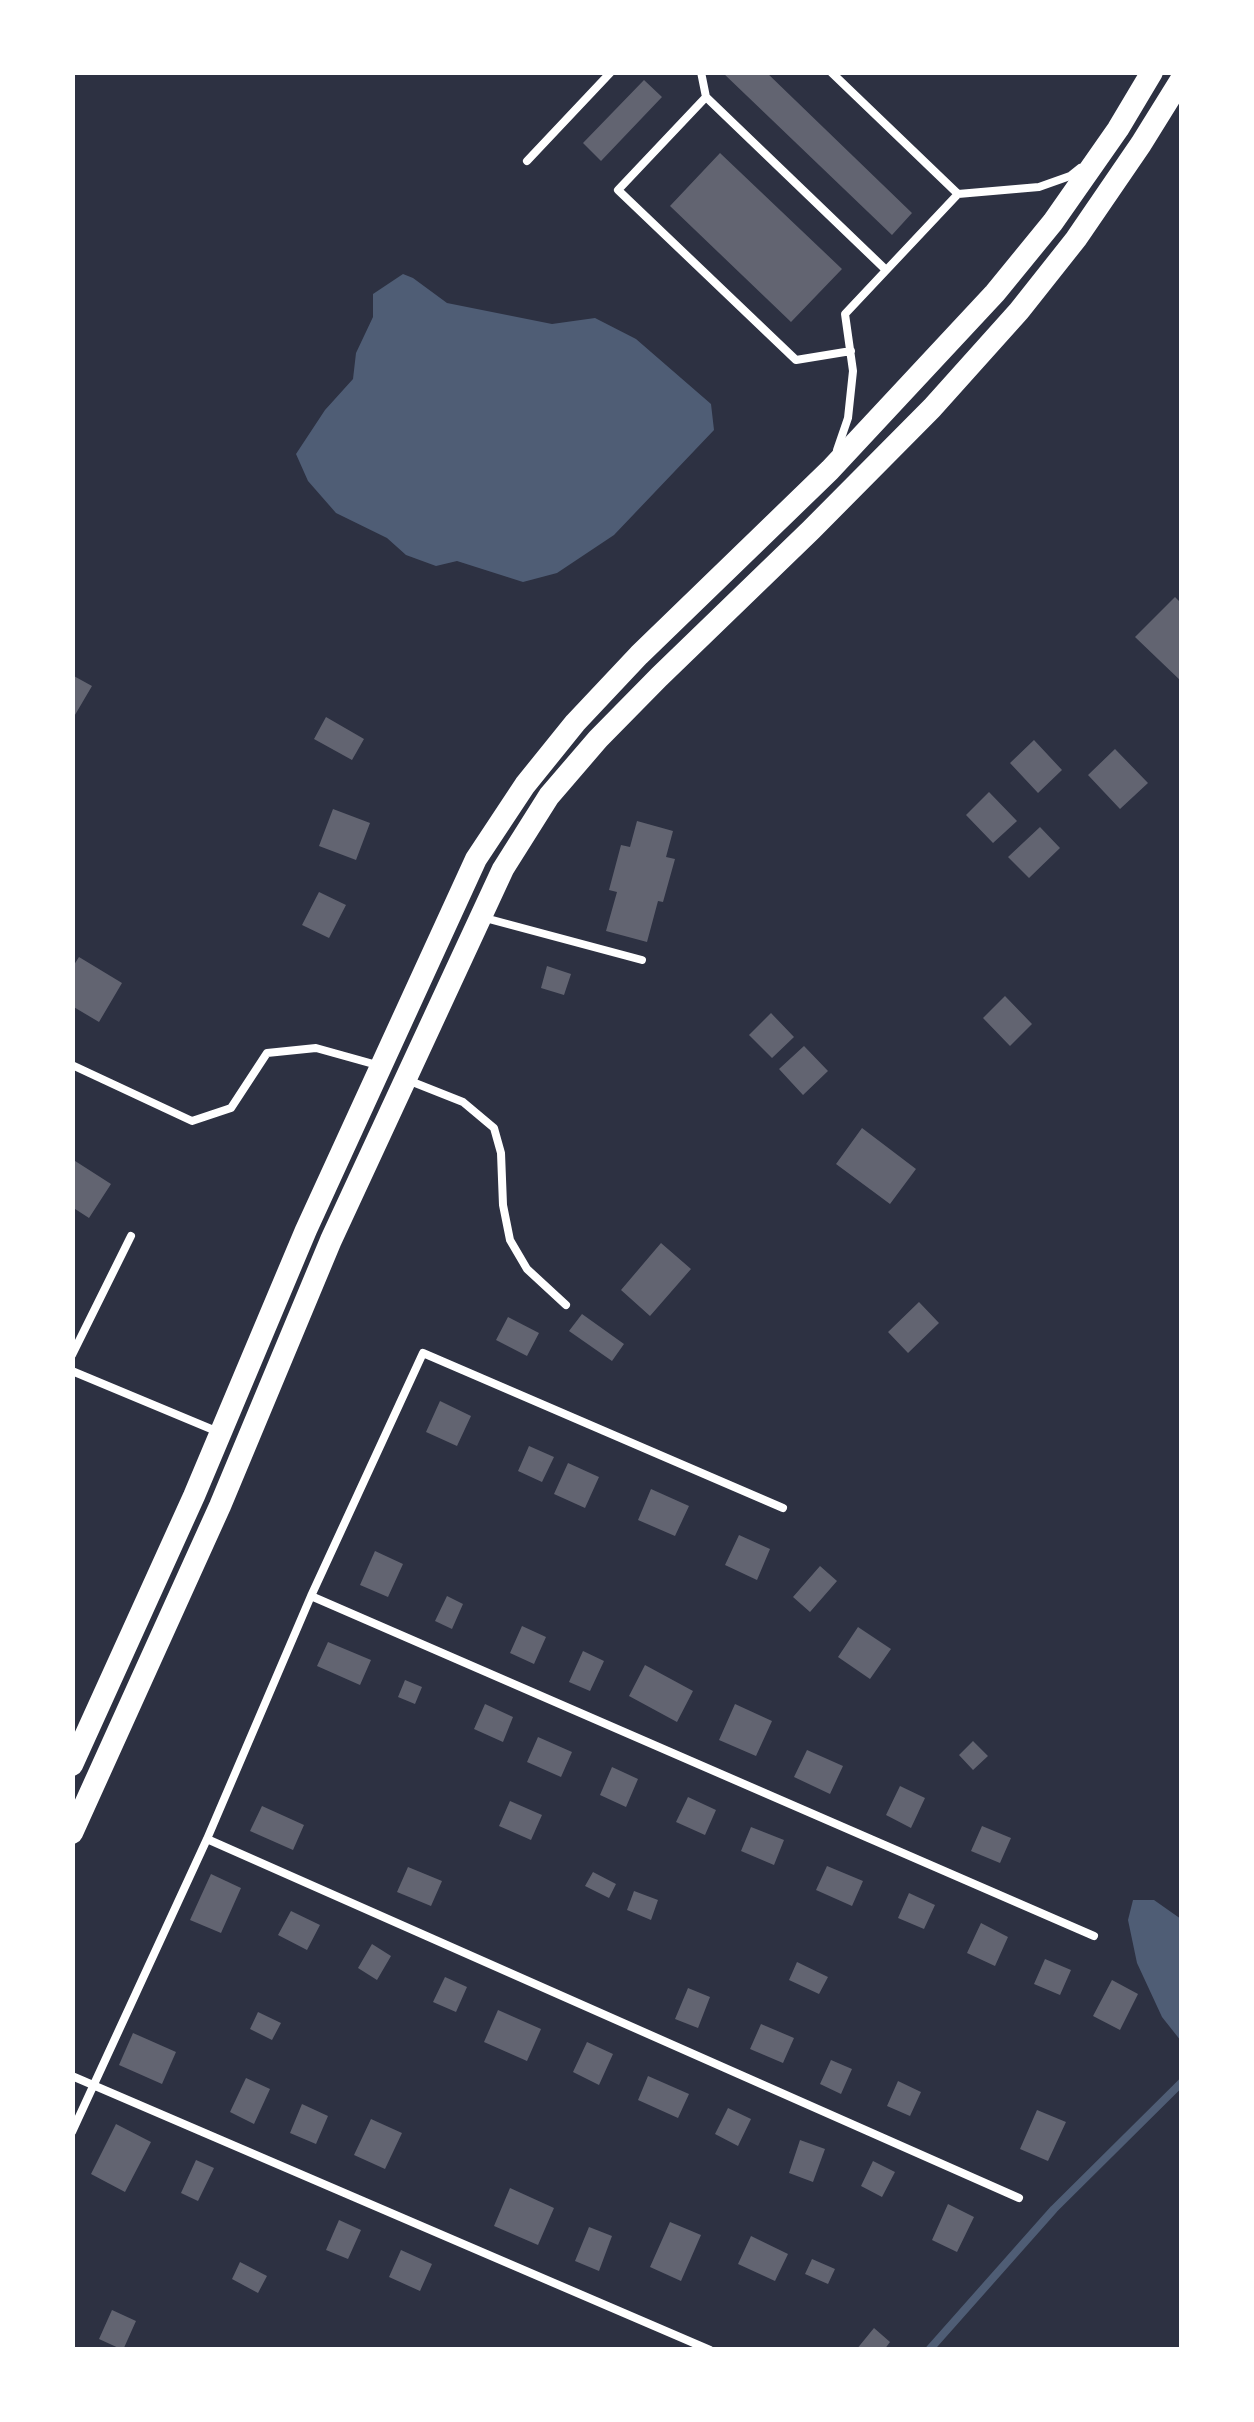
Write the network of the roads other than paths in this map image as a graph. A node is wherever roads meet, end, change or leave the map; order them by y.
1 (611, 72) edge
2 (702, 72) edge
3 (830, 72) edge
4 (1152, 72) edge
5 (1182, 78) edge
6 (706, 97) junction
7 (1103, 150) junction
8 (527, 160) dead end
9 (958, 194) junction
10 (886, 270) junction
11 (850, 352) junction
12 (830, 470) junction
13 (481, 917) junction
14 (642, 960) dead end
15 (72, 1065) edge
16 (381, 1067) junction
17 (406, 1080) junction
18 (131, 1236) dead end
19 (566, 1305) dead end
20 (72, 1355) edge
21 (72, 1371) edge
22 (220, 1433) junction
23 (783, 1508) dead end
24 (312, 1596) junction
25 (72, 1765) edge
26 (72, 1833) edge
27 (207, 1840) junction
28 (1094, 1936) dead end
29 (72, 2076) edge
30 (94, 2085) junction
31 (72, 2132) edge
32 (1019, 2198) dead end
33 (710, 2350) edge

1 - 8 lane
2 - 6 lane
3 - 9 lane
4 - 7 main road
5 - 13 main road
6 - 10 lane
6 - 11 lane
7 - 9 lane
7 - 12 main road
9 - 10 lane
10 - 11 lane
11 - 12 lane
12 - 16 main road
13 - 14 lane
13 - 17 main road
15 - 16 lane
16 - 22 main road
17 - 19 lane
17 - 26 main road
18 - 20 lane
21 - 22 lane
22 - 25 main road
23 - 24 lane
24 - 27 lane
24 - 28 lane
27 - 30 lane
27 - 32 lane
29 - 30 lane
30 - 31 lane
30 - 33 lane

